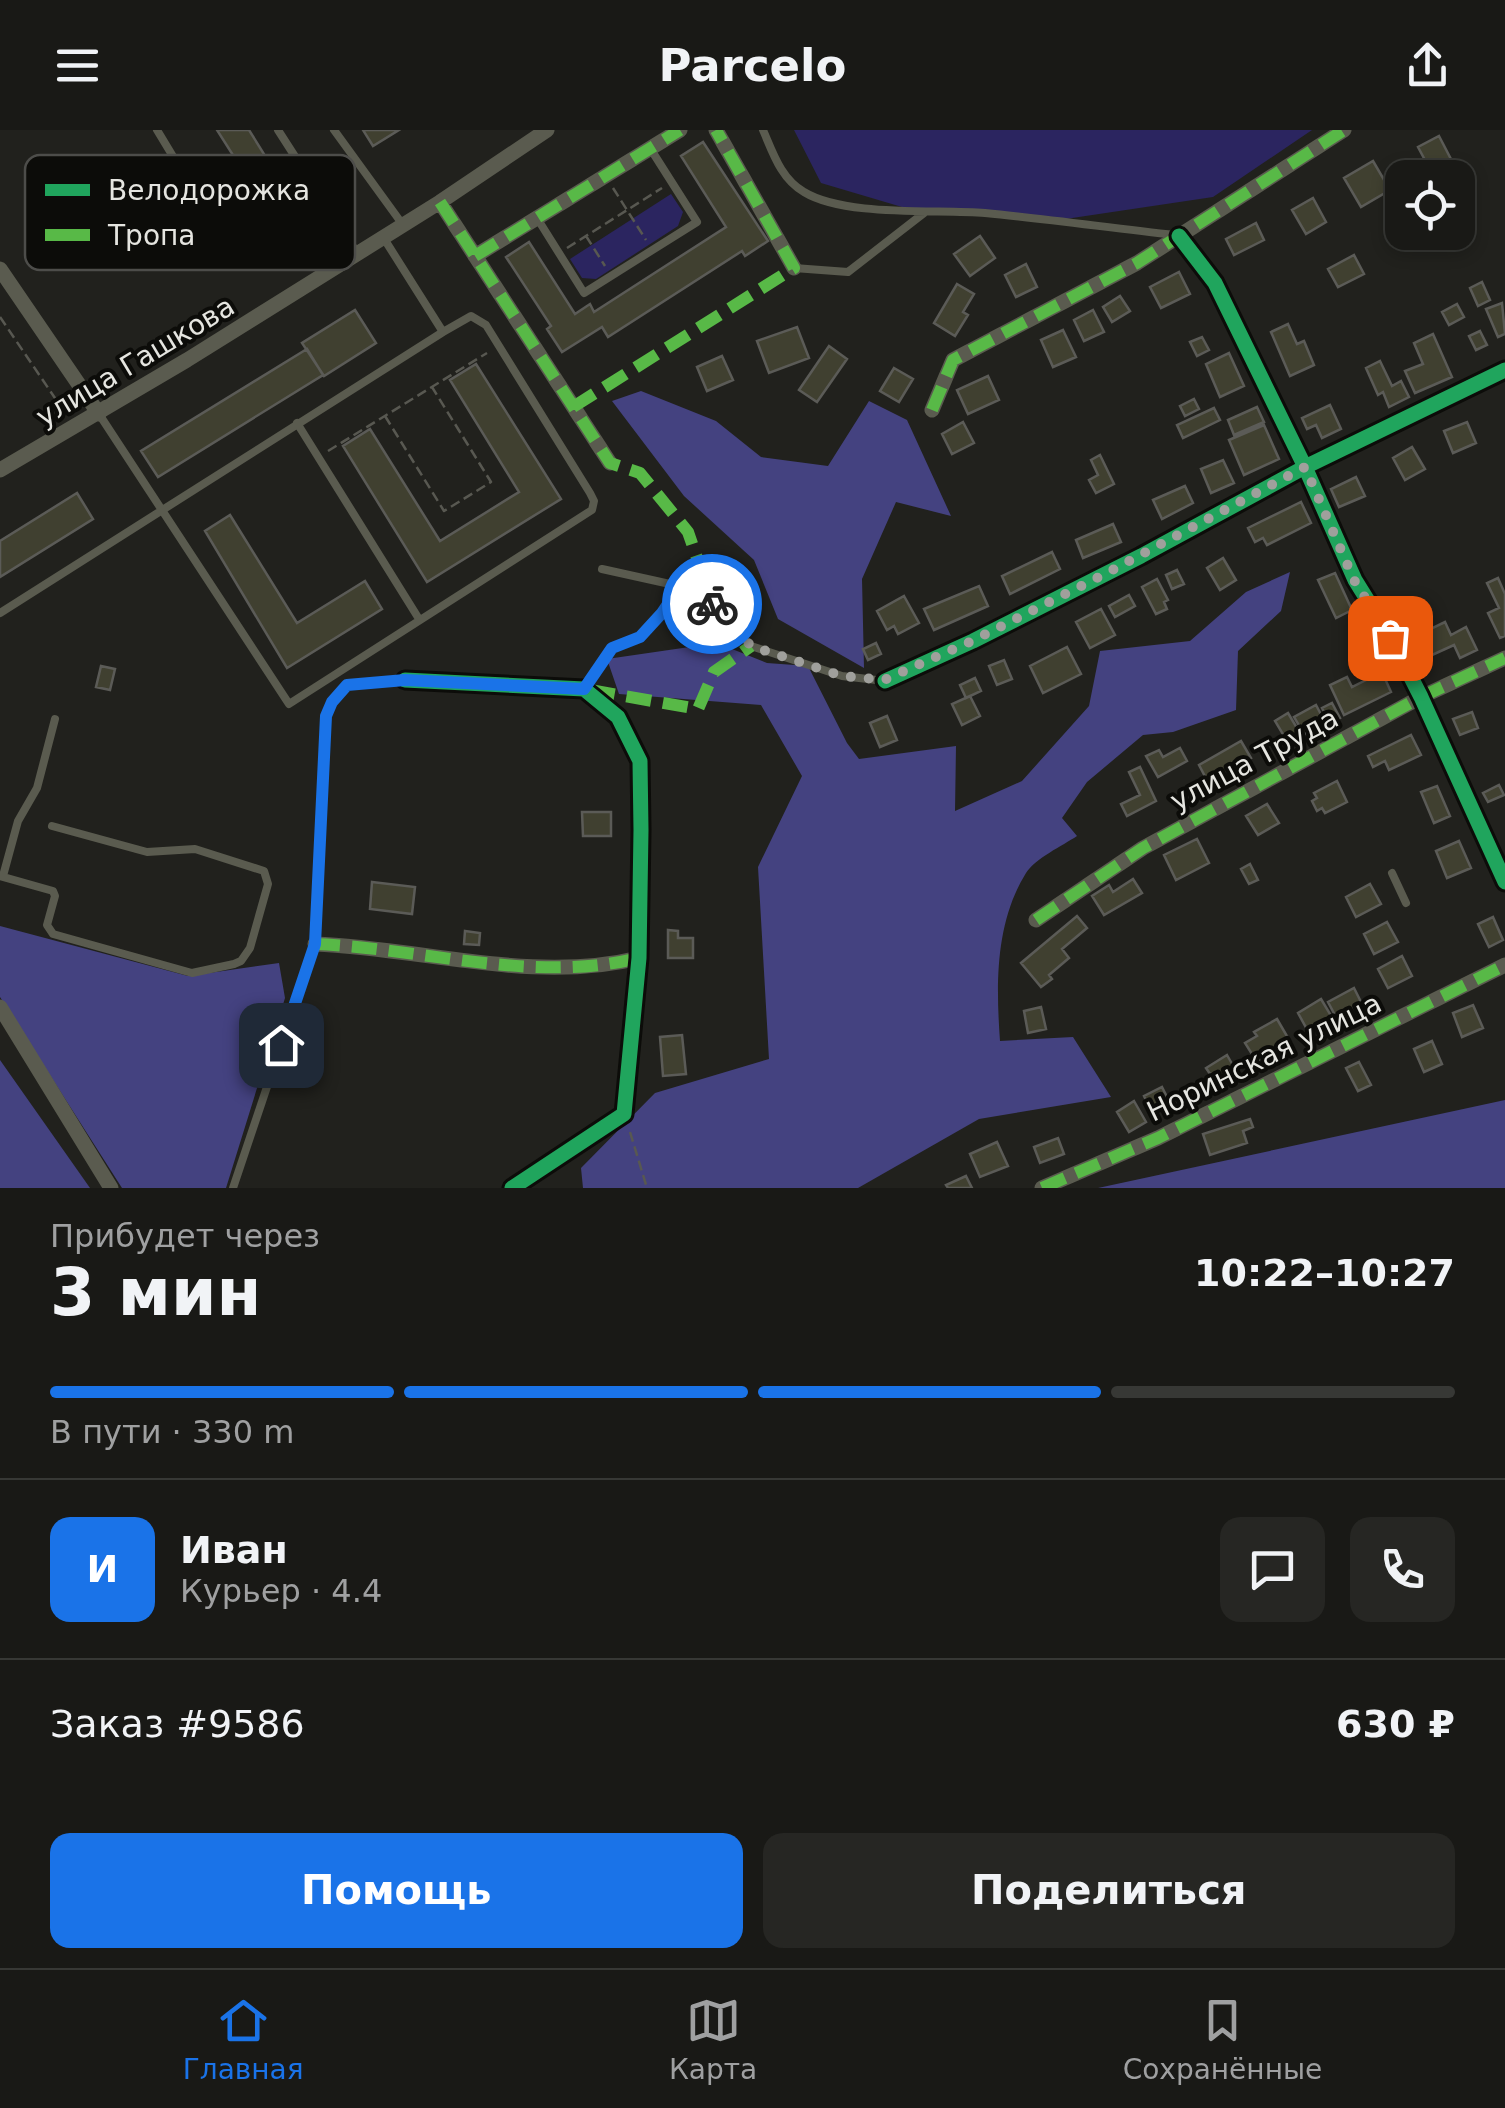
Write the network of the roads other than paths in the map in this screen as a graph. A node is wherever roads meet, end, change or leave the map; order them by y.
1 (157, 130) edge
2 (278, 130) edge
3 (334, 130) edge
4 (547, 130) edge
5 (680, 130) edge
6 (716, 130) edge
7 (763, 130) edge
8 (1344, 130) edge
9 (650, 148) junction
10 (173, 155) edge
11 (294, 155) edge
12 (352, 155) edge
13 (355, 159) edge
14 (440, 202) junction
15 (924, 213) junction
16 (537, 218) junction
17 (403, 225) junction
18 (1179, 236) junction
19 (383, 237) junction
20 (355, 250) edge
21 (357, 253) joint
22 (475, 256) junction
23 (794, 268) joint
24 (0, 270) edge
25 (330, 270) edge
26 (443, 332) junction
27 (1505, 370) edge
28 (932, 410) dead end
29 (99, 414) junction
30 (297, 423) junction
31 (610, 463) dead end
32 (1305, 467) junction
33 (0, 470) edge
34 (162, 510) junction
35 (602, 569) dead end
36 (680, 586) junction
37 (0, 613) edge
38 (419, 619) junction
39 (1505, 658) edge
40 (405, 680) joint
41 (884, 680) joint
42 (584, 689) junction
43 (1421, 697) junction
44 (54, 719) dead end
45 (52, 826) dead end
46 (1392, 872) dead end
47 (1, 876) edge
48 (1505, 882) edge
49 (1406, 903) dead end
50 (1036, 920) dead end
51 (315, 944) junction
52 (638, 958) junction
53 (1505, 964) edge
54 (0, 1007) edge
55 (111, 1188) edge
56 (233, 1188) edge
57 (512, 1188) edge
58 (1042, 1188) edge

1 - 10 lane
2 - 11 lane
3 - 12 lane
4 - 14 street, улица Гашкова
5 - 9 street
6 - 23 street
7 - 15 lane
8 - 18 street
9 - 16 street
9 - 16 lane
13 - 17 lane
14 - 17 street, улица Гашкова
14 - 22 street
15 - 18 lane
15 - 23 lane
16 - 22 street
17 - 19 street, улица Гашкова
18 - 28 street
18 - 32 street
19 - 21 street, улица Гашкова
19 - 26 lane
20 - 21 lane
22 - 31 street
24 - 29 street
25 - 29 street, улица Гашкова
26 - 30 lane
26 - 38 lane
27 - 32 street
29 - 33 street, улица Гашкова
29 - 34 lane
30 - 34 lane
30 - 38 lane
32 - 41 street
32 - 43 street
34 - 37 lane
34 - 38 lane
35 - 36 lane
36 - 41 lane
36 - 42 lane
39 - 43 street, улица Труда
40 - 42 street
40 - 51 lane
42 - 52 street
43 - 48 street
43 - 50 street, улица Труда
44 - 47 lane
45 - 47 lane
46 - 49 lane
51 - 52 street
51 - 56 lane
52 - 57 street
53 - 58 street, Норинская улица
54 - 55 street

